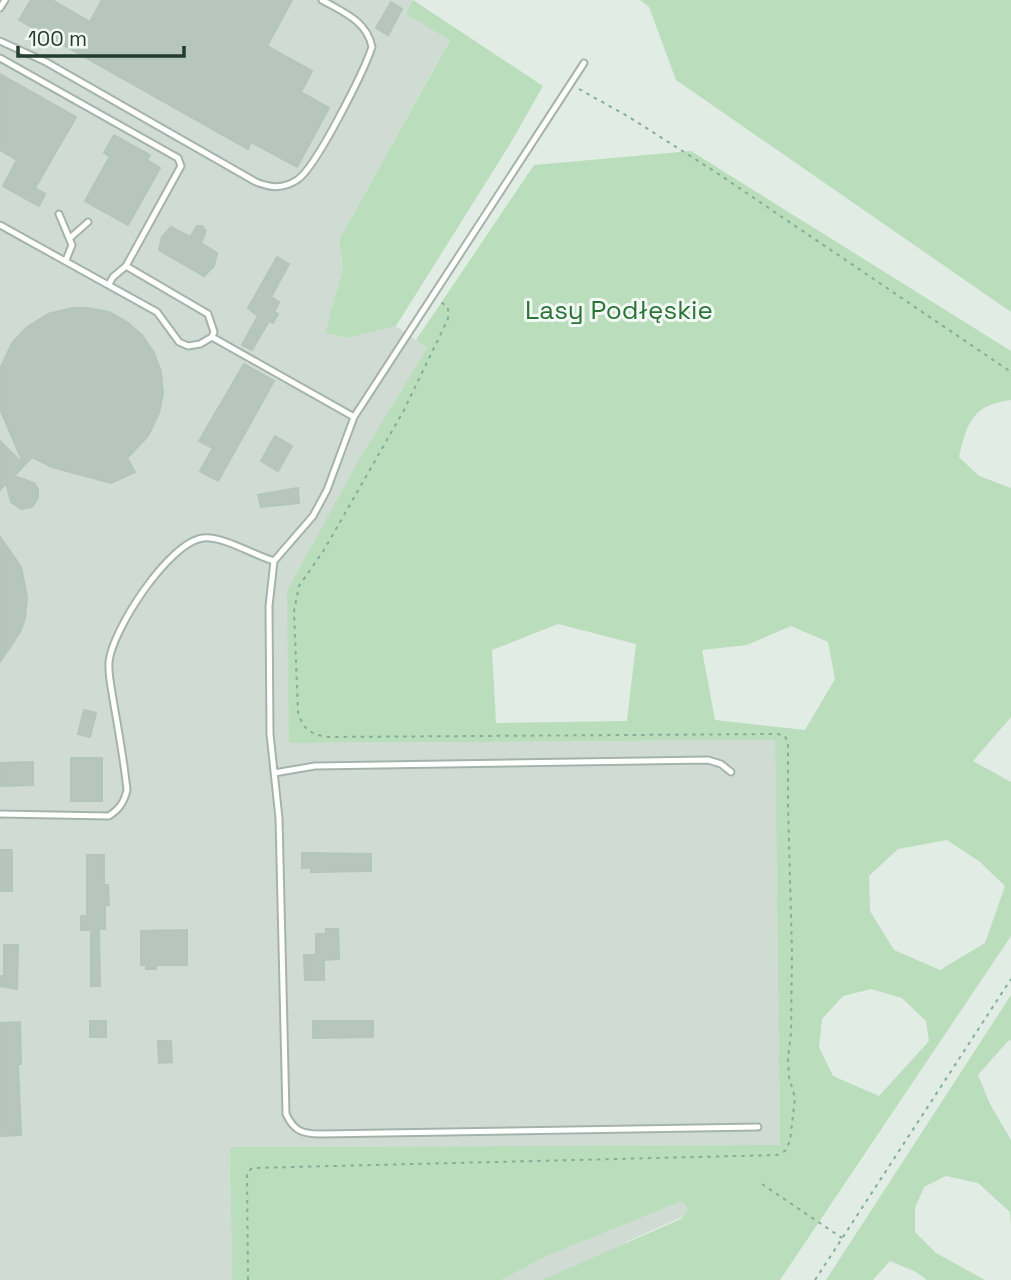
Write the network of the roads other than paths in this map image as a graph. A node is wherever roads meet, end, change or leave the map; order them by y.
1 (5, 0) edge
2 (322, 0) edge
3 (0, 8) edge
4 (0, 41) edge
5 (0, 58) edge
6 (584, 62) dead end
7 (59, 214) dead end
8 (88, 222) dead end
9 (0, 225) edge
10 (70, 238) junction
11 (66, 260) junction
12 (126, 266) junction
13 (109, 284) junction
14 (212, 337) junction
15 (354, 417) junction
16 (274, 561) junction
17 (731, 772) dead end
18 (274, 773) junction
19 (0, 814) edge
20 (758, 1127) dead end

1 - 3 lane
2 - 4 lane
5 - 12 lane
6 - 15 lane
7 - 10 lane
8 - 10 lane
9 - 11 lane
10 - 11 lane
11 - 13 lane
12 - 13 lane
12 - 14 lane
13 - 14 lane
14 - 15 lane
15 - 16 lane
16 - 18 lane
16 - 19 lane
17 - 18 lane
18 - 20 lane

